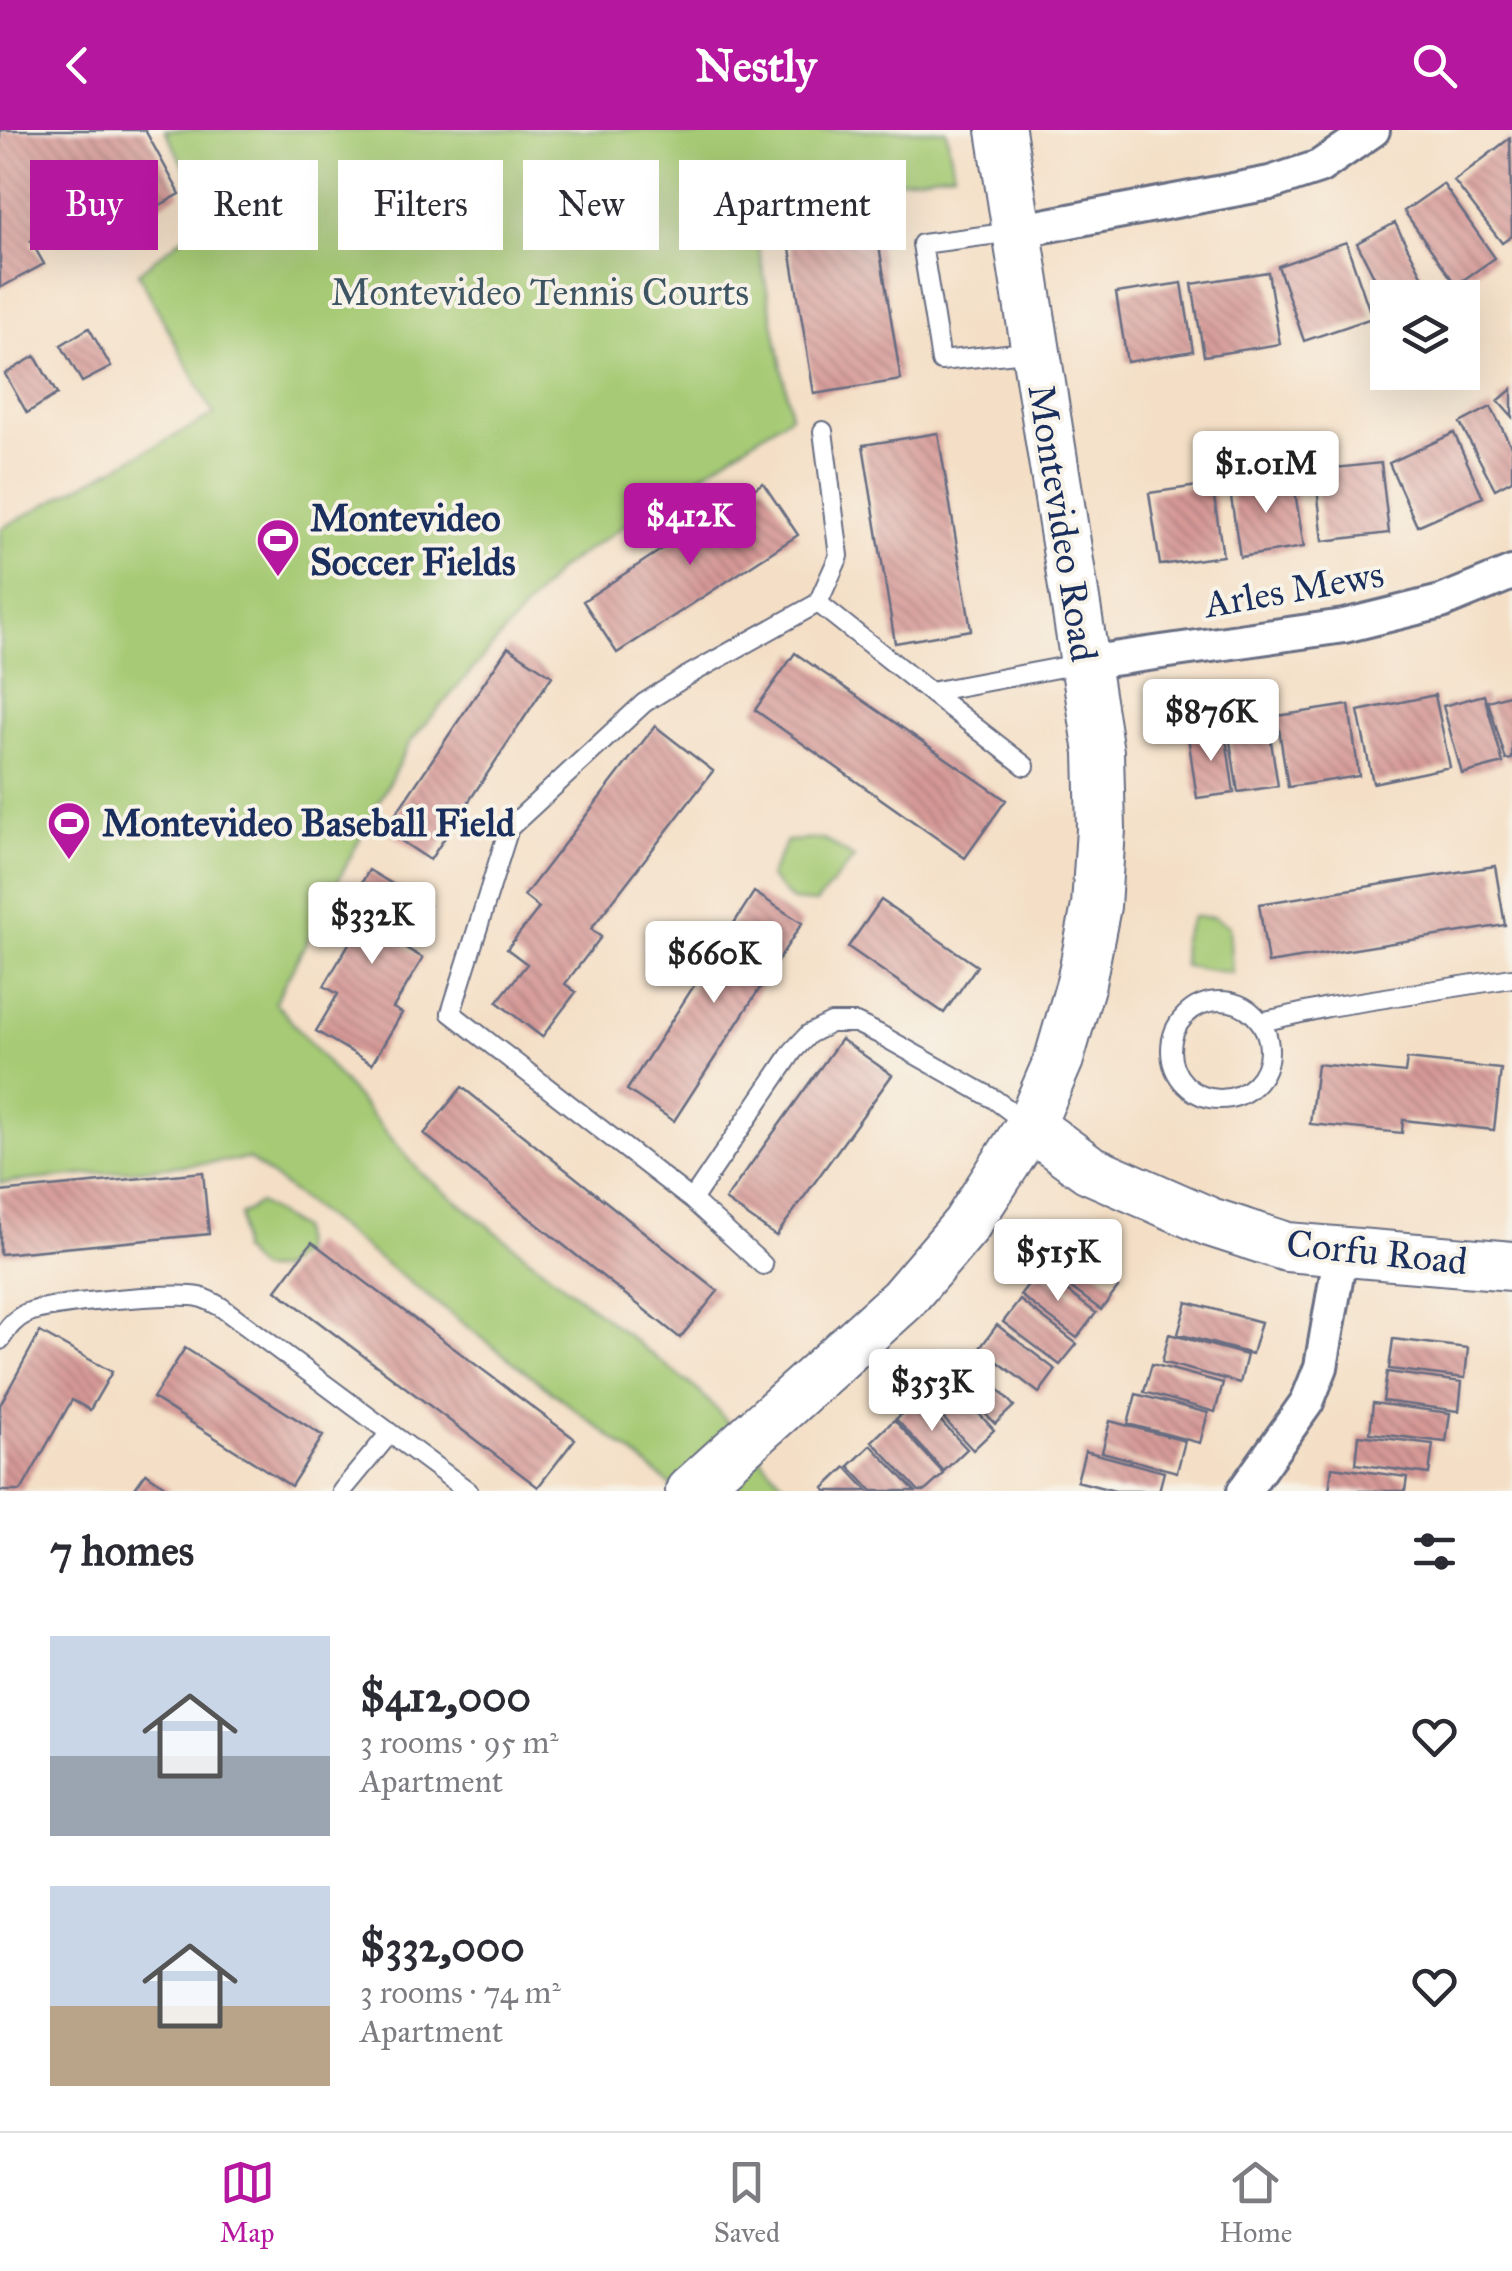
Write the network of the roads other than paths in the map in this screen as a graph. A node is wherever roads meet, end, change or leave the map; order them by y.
1 (1001, 130) edge
2 (1373, 130) edge
3 (1017, 231) junction
4 (1036, 351) junction
5 (823, 431) dead end
6 (1512, 573) edge
7 (818, 603) junction
8 (1085, 663) junction
9 (930, 692) junction
10 (1026, 766) dead end
11 (1512, 978) edge
12 (1261, 1022) junction
13 (1030, 1126) junction
14 (692, 1200) junction
15 (1341, 1251) junction
16 (763, 1265) dead end
17 (1512, 1266) edge
18 (0, 1340) edge
19 (390, 1433) junction
20 (342, 1491) edge
21 (468, 1491) edge
22 (690, 1491) edge
23 (1244, 1491) edge

1 - 3 street, Montevideo Road
2 - 3 street
3 - 4 street, Montevideo Road
3 - 4 lane
4 - 8 street, Montevideo Road
5 - 7 lane
6 - 8 street, Arles Mews
7 - 9 lane
7 - 14 lane
8 - 9 lane
8 - 13 street, Montevideo Road
9 - 10 lane
11 - 12 lane
12 - 12 lane
13 - 14 lane
13 - 15 street, Corfu Road
13 - 22 street, Montevideo Road
14 - 16 lane
15 - 17 street, Corfu Road
15 - 23 street
18 - 19 lane
19 - 20 lane
19 - 21 lane

